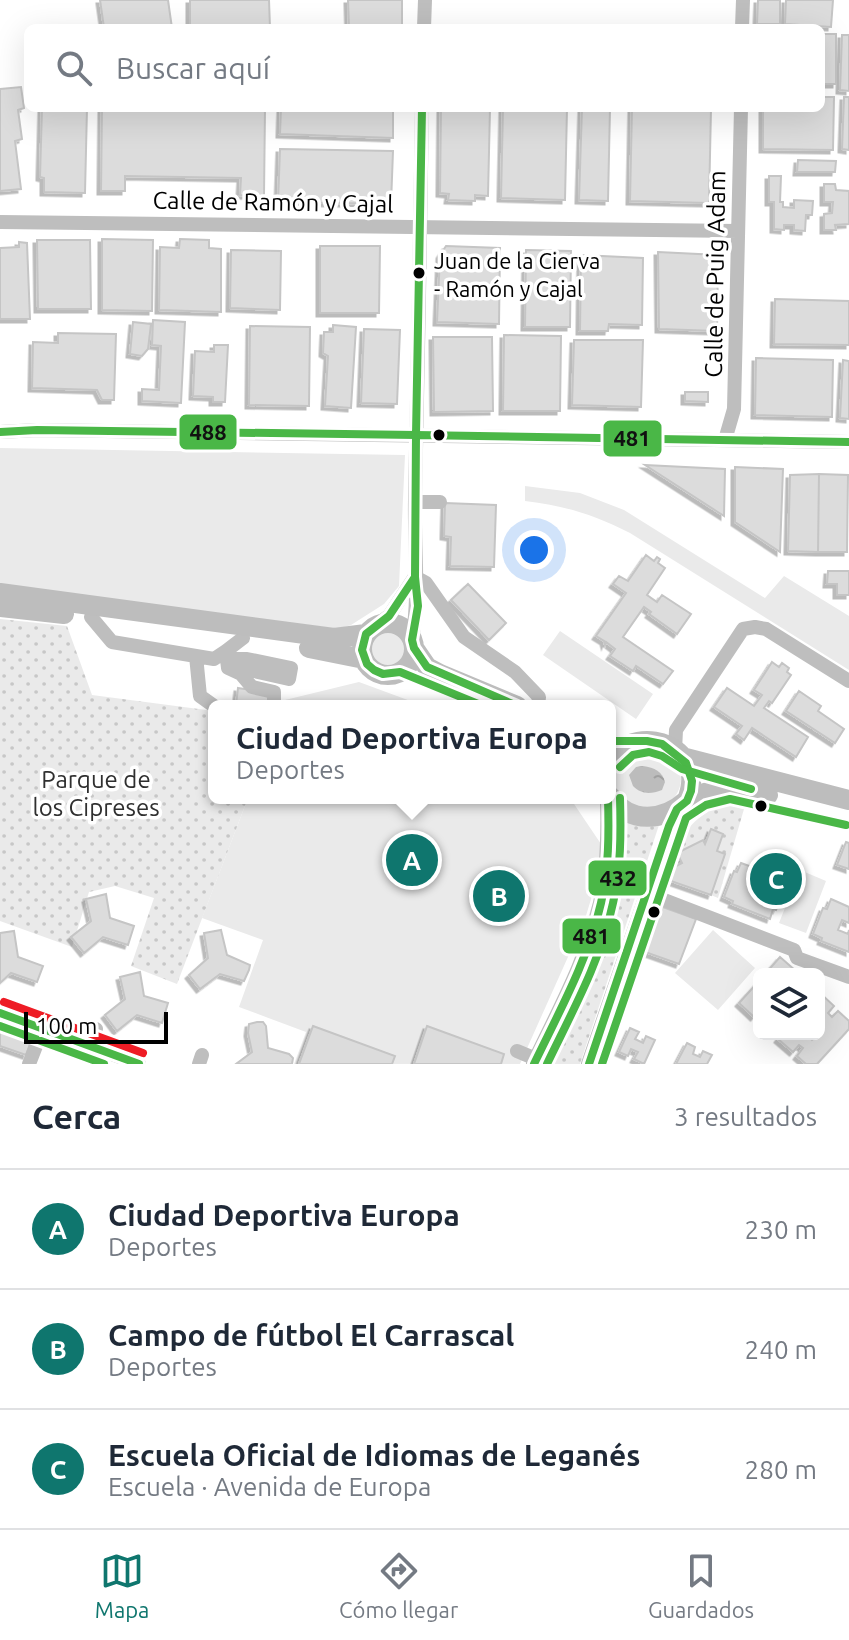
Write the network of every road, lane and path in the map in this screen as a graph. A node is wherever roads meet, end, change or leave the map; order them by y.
1 (425, 0) edge
2 (743, 0) edge
3 (424, 24) edge
4 (742, 24) edge
5 (422, 112) edge
6 (741, 112) edge
7 (0, 222) edge
8 (420, 225) junction
9 (738, 231) junction
10 (0, 432) edge
11 (416, 435) junction
12 (725, 440) junction
13 (849, 442) edge
14 (415, 502) junction
15 (440, 502) dead end
16 (415, 577) junction
17 (0, 593) edge
18 (0, 607) edge
19 (91, 617) junction
20 (370, 630) junction
21 (243, 638) junction
22 (413, 644) junction
23 (229, 655) junction
24 (196, 656) junction
25 (364, 659) junction
26 (400, 672) junction
27 (849, 681) edge
28 (526, 684) junction
29 (274, 700) edge
30 (468, 700) edge
31 (503, 700) edge
32 (519, 700) edge
33 (537, 700) edge
34 (208, 702) edge
35 (617, 742) edge
36 (678, 746) junction
37 (849, 800) edge
38 (609, 804) edge
39 (615, 804) edge
40 (682, 806) junction
41 (849, 813) edge
42 (646, 893) junction
43 (849, 977) edge
44 (0, 1013) edge
45 (43, 1028) junction
46 (96, 1029) dead end
47 (90, 1045) junction
48 (517, 1051) dead end
49 (535, 1062) edge
50 (29, 1064) edge
51 (139, 1064) edge
52 (589, 1064) edge

1 - 3 street
2 - 4 street
5 - 8 street
6 - 9 street, Calle de Puig Adam
7 - 8 street, Calle de Ramón y Cajal
8 - 9 street, Calle de Ramón y Cajal
8 - 11 street
9 - 12 street, Calle de Puig Adam
10 - 11 street
11 - 12 street
11 - 14 street
12 - 13 street
14 - 15 street
14 - 16 street
16 - 20 street
16 - 22 street
16 - 28 street
17 - 20 highway
18 - 19 highway
19 - 21 highway
19 - 24 street
20 - 22 highway
20 - 25 highway
21 - 23 street
21 - 25 highway
22 - 26 highway
22 - 31 highway
23 - 24 street
23 - 29 street
24 - 34 street
25 - 26 highway
26 - 30 highway
27 - 36 street
28 - 32 street
28 - 33 street
35 - 36 highway
36 - 37 highway
36 - 40 highway
38 - 49 main road
39 - 40 highway
40 - 41 highway
40 - 42 main road
42 - 43 street
42 - 52 main road
44 - 45 street
45 - 47 street
45 - 50 street
46 - 47 street
47 - 51 street
48 - 49 street

